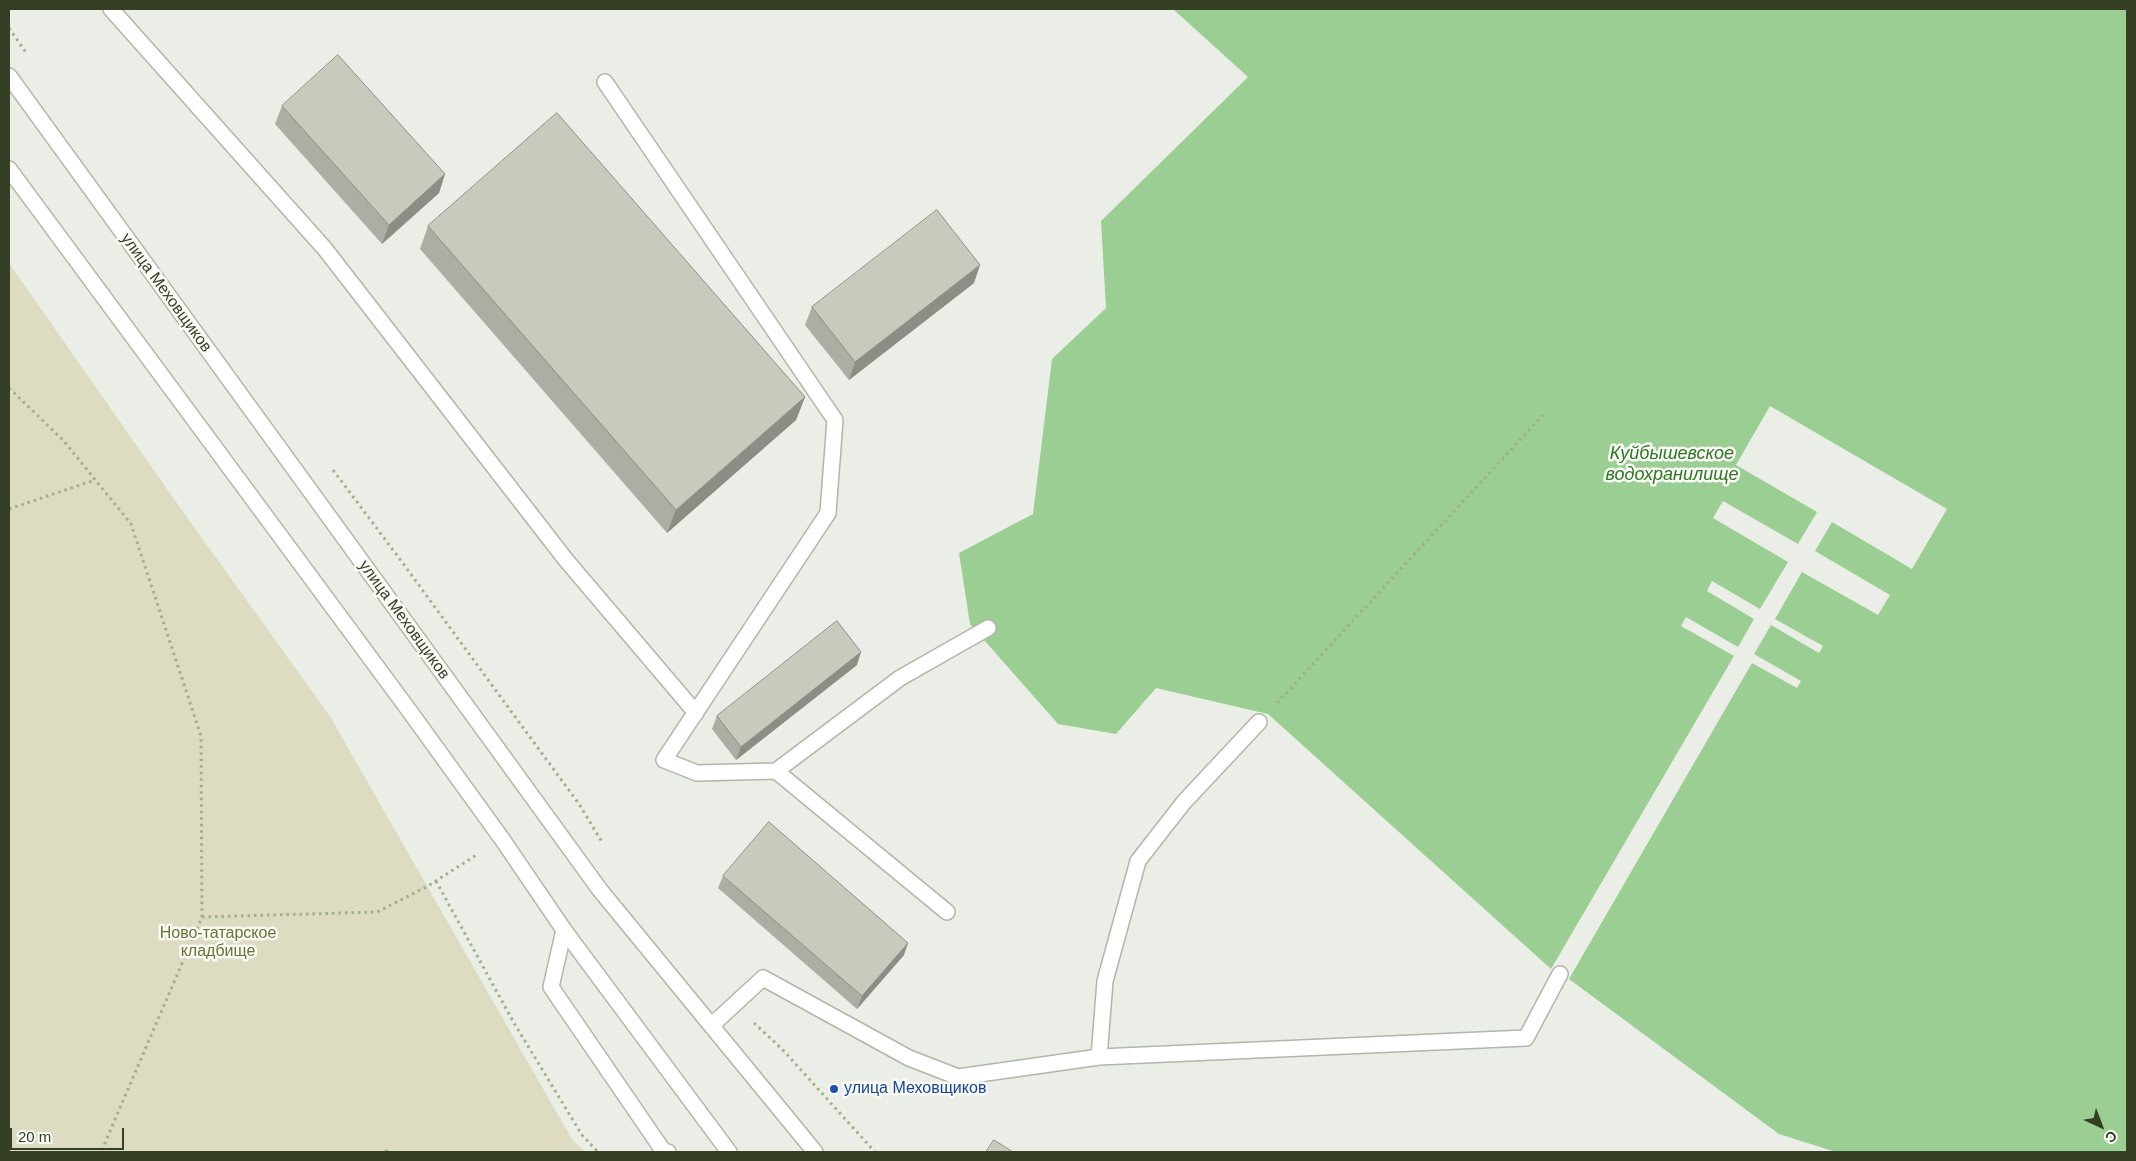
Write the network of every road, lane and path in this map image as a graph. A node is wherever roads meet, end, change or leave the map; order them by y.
1 (111, 9) edge
2 (9, 28) edge
3 (28, 55) dead end
4 (9, 76) edge
5 (605, 82) dead end
6 (9, 169) edge
7 (9, 388) edge
8 (1543, 415) dead end
9 (329, 466) dead end
10 (95, 480) junction
11 (9, 509) edge
12 (988, 628) dead end
13 (696, 713) junction
14 (1259, 722) joint
15 (776, 771) junction
16 (502, 839) junction
17 (606, 848) dead end
18 (436, 882) junction
19 (946, 912) dead end
20 (202, 917) junction
21 (564, 930) junction
22 (1560, 974) dead end
23 (732, 1006) junction
24 (712, 1025) junction
25 (1100, 1057) junction
26 (101, 1152) edge
27 (598, 1152) edge
28 (668, 1152) edge
29 (729, 1152) edge
30 (815, 1152) edge
31 (875, 1152) edge

1 - 13 main road
2 - 3 path
4 - 24 main road, улица Меховщиков
5 - 13 main road
6 - 16 main road
7 - 10 path
8 - 14 path
9 - 17 path
10 - 11 path
10 - 20 path
12 - 15 main road
13 - 15 main road
14 - 25 main road
15 - 19 main road
16 - 18 path
16 - 21 main road
18 - 20 path
18 - 27 path
20 - 26 path
21 - 28 main road
21 - 29 main road
22 - 25 main road
23 - 24 main road
23 - 25 main road
23 - 31 path
24 - 30 main road, улица Меховщиков

